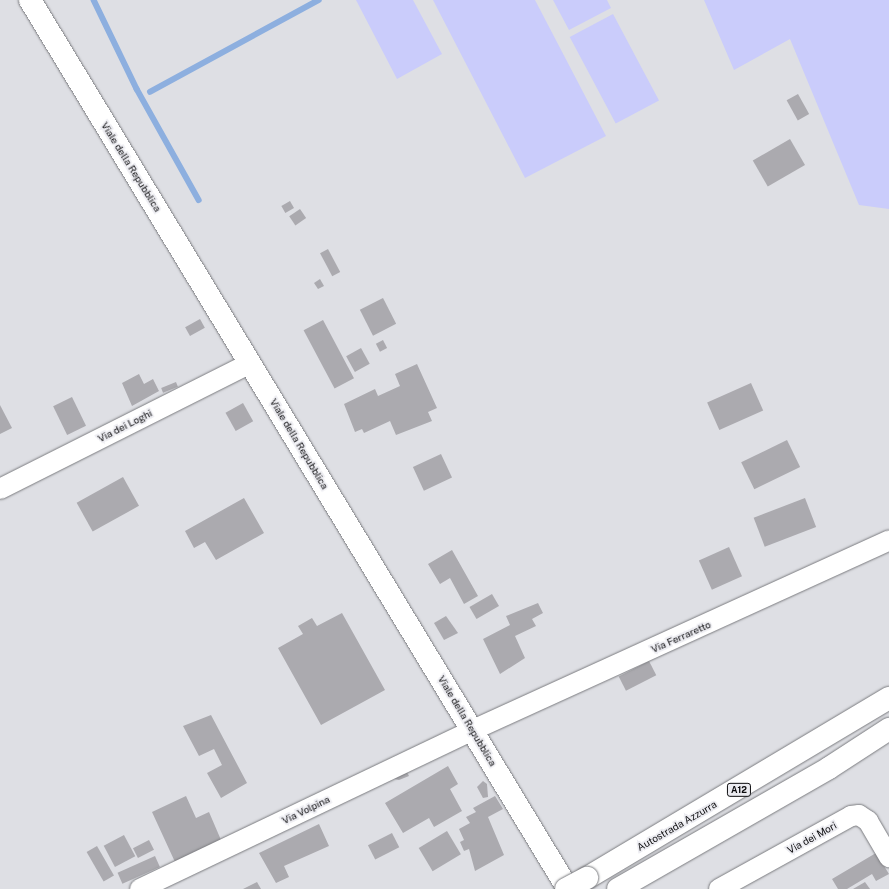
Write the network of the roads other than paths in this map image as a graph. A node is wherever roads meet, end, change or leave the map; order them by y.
1 (30, 0) edge
2 (250, 362) junction
3 (0, 489) edge
4 (889, 540) edge
5 (889, 698) edge
6 (889, 729) edge
7 (473, 730) junction
8 (889, 858) edge
9 (140, 889) edge
10 (567, 889) edge
11 (618, 889) edge
12 (719, 889) edge

1 - 2 main road, Viale della Repubblica
2 - 3 street, Via dei Loghi
2 - 7 main road, Viale della Repubblica
4 - 7 street, Via Ferraretto
5 - 10 main road, Autostrada Azzurra / A12, bridge
6 - 11 main road, A12
7 - 9 street, Via Volpina
7 - 10 main road, Viale della Repubblica
8 - 12 street, Via dei Mori

